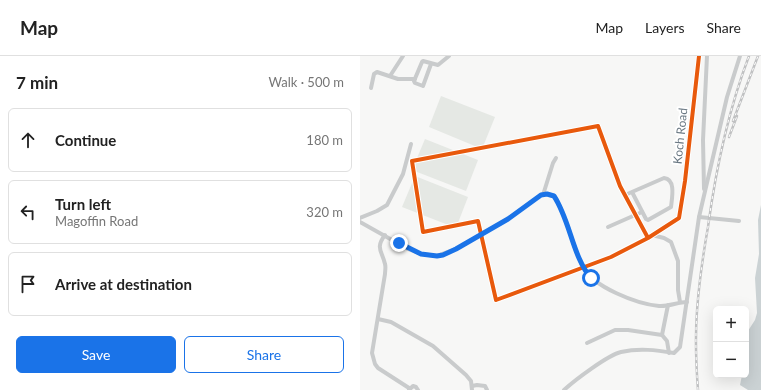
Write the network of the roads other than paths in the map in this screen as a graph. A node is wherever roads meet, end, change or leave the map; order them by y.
1 (403, 56) edge
2 (449, 56) edge
3 (699, 56) edge
4 (707, 56) edge
5 (740, 56) edge
6 (431, 64) junction
7 (390, 76) junction
8 (416, 79) junction
9 (371, 88) dead end
10 (411, 144) dead end
11 (556, 158) dead end
12 (620, 186) tunnel mouth
13 (632, 192) junction
14 (543, 195) junction
15 (625, 196) junction
16 (704, 197) junction
17 (642, 212) junction
18 (635, 215) junction
19 (699, 217) junction
20 (360, 218) edge
21 (739, 221) dead end
22 (360, 222) edge
23 (608, 227) dead end
24 (385, 235) junction
25 (652, 235) junction
26 (648, 238) junction
27 (611, 257) tunnel mouth
28 (680, 302) junction
29 (687, 302) junction
30 (668, 305) junction
31 (378, 319) junction
32 (662, 335) junction
33 (587, 344) dead end
34 (671, 353) junction
35 (472, 388) edge
36 (409, 389) edge
37 (418, 390) edge
38 (487, 390) edge
39 (564, 390) edge

1 - 7 street
2 - 6 street
3 - 25 street, Koch Road
4 - 16 street
5 - 16 street
6 - 8 street
6 - 8 street
7 - 8 street
7 - 9 street
10 - 20 street
11 - 14 street
12 - 15 street
13 - 15 street
13 - 17 street
13 - 17 street
14 - 24 street
14 - 30 street
15 - 18 street
16 - 19 street
17 - 18 street
18 - 23 street
18 - 26 street
19 - 21 street
19 - 29 street
22 - 24 street
24 - 31 street
25 - 26 street
25 - 28 street
26 - 27 street
28 - 29 street
28 - 30 street
29 - 34 street
30 - 32 street
31 - 35 street
31 - 36 street
32 - 33 street
32 - 34 street
34 - 39 street
35 - 38 street
36 - 37 street

